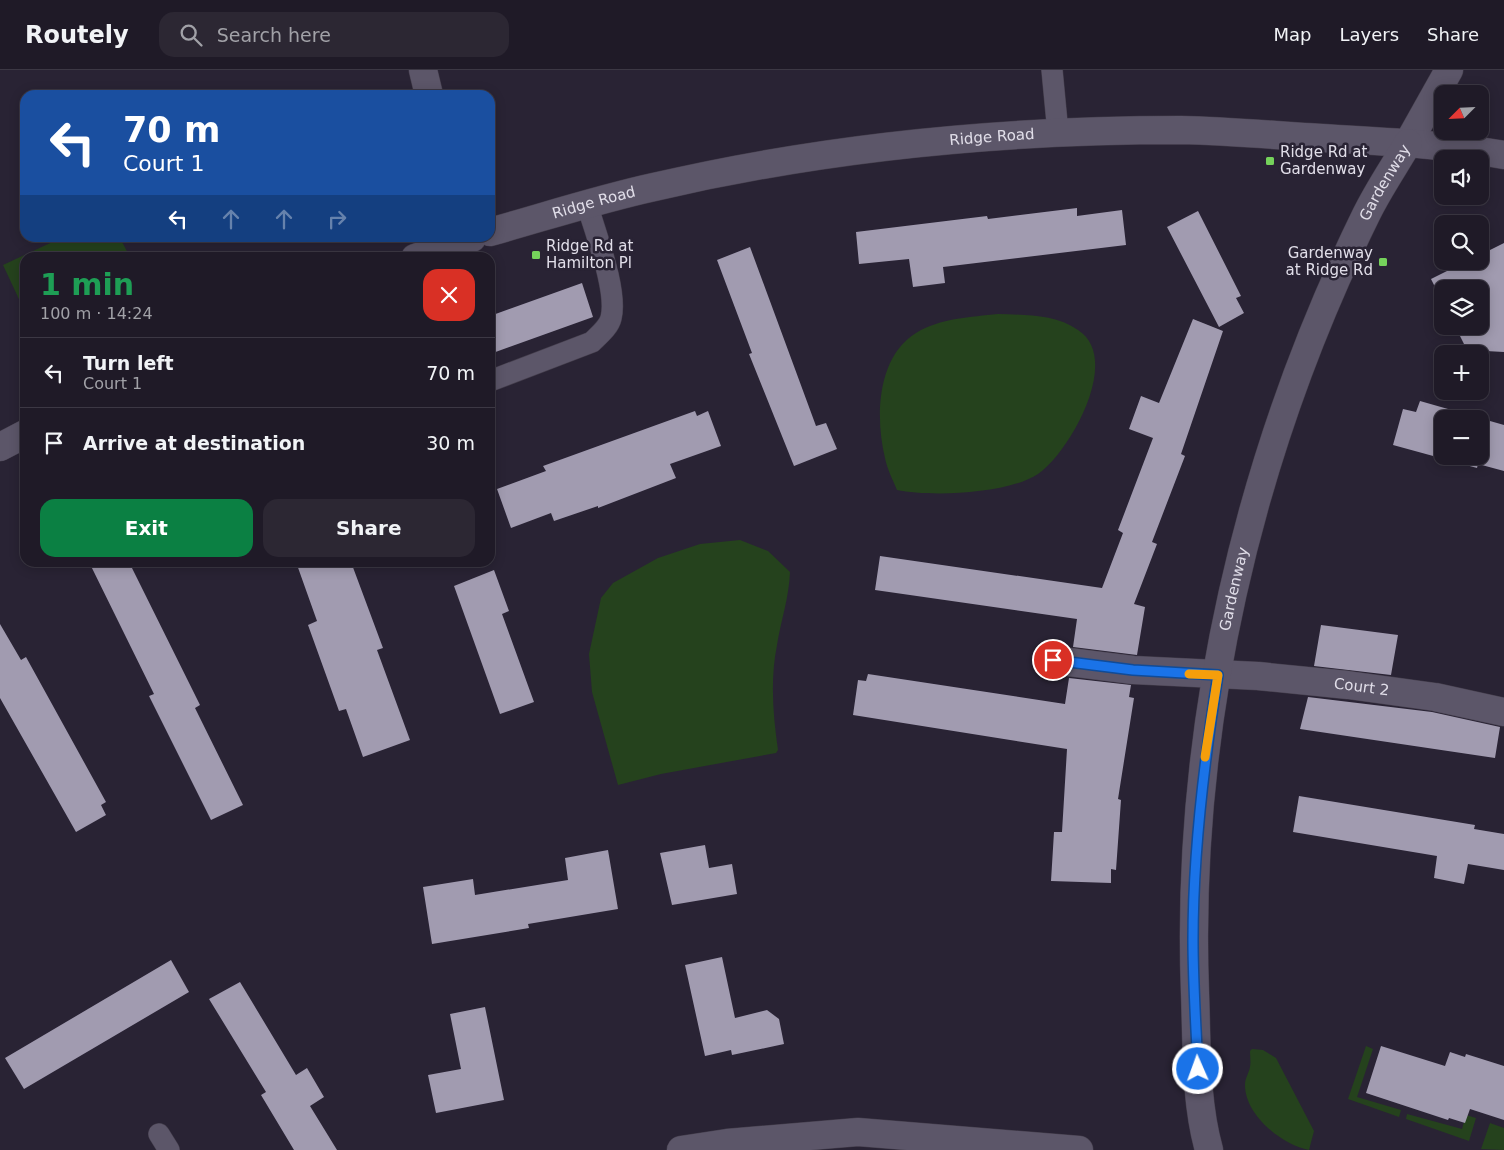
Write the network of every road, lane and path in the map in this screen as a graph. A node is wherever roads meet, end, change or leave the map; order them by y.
1 (423, 70) edge
2 (1052, 70) edge
3 (1449, 70) edge
4 (428, 90) edge
5 (1058, 133) junction
6 (1408, 143) junction
7 (1504, 155) edge
8 (587, 204) junction
9 (495, 231) edge
10 (460, 242) edge
11 (432, 252) edge
12 (495, 379) edge
13 (20, 437) edge
14 (0, 447) edge
15 (1053, 660) dead end
16 (1218, 675) junction
17 (1504, 712) edge
18 (681, 1150) edge
19 (1079, 1150) edge
20 (1209, 1150) edge

1 - 4 street
2 - 5 lane
3 - 6 street, Gardenway
5 - 6 street, Ridge Road
5 - 8 street, Ridge Road
6 - 7 street, Ridge Road
6 - 16 street, Gardenway
8 - 9 street, Ridge Road
8 - 12 lane
10 - 11 street, Ridge Road
13 - 14 street
15 - 16 street, Court 2
16 - 17 street, Court 2
16 - 20 street, Gardenway
18 - 19 street

